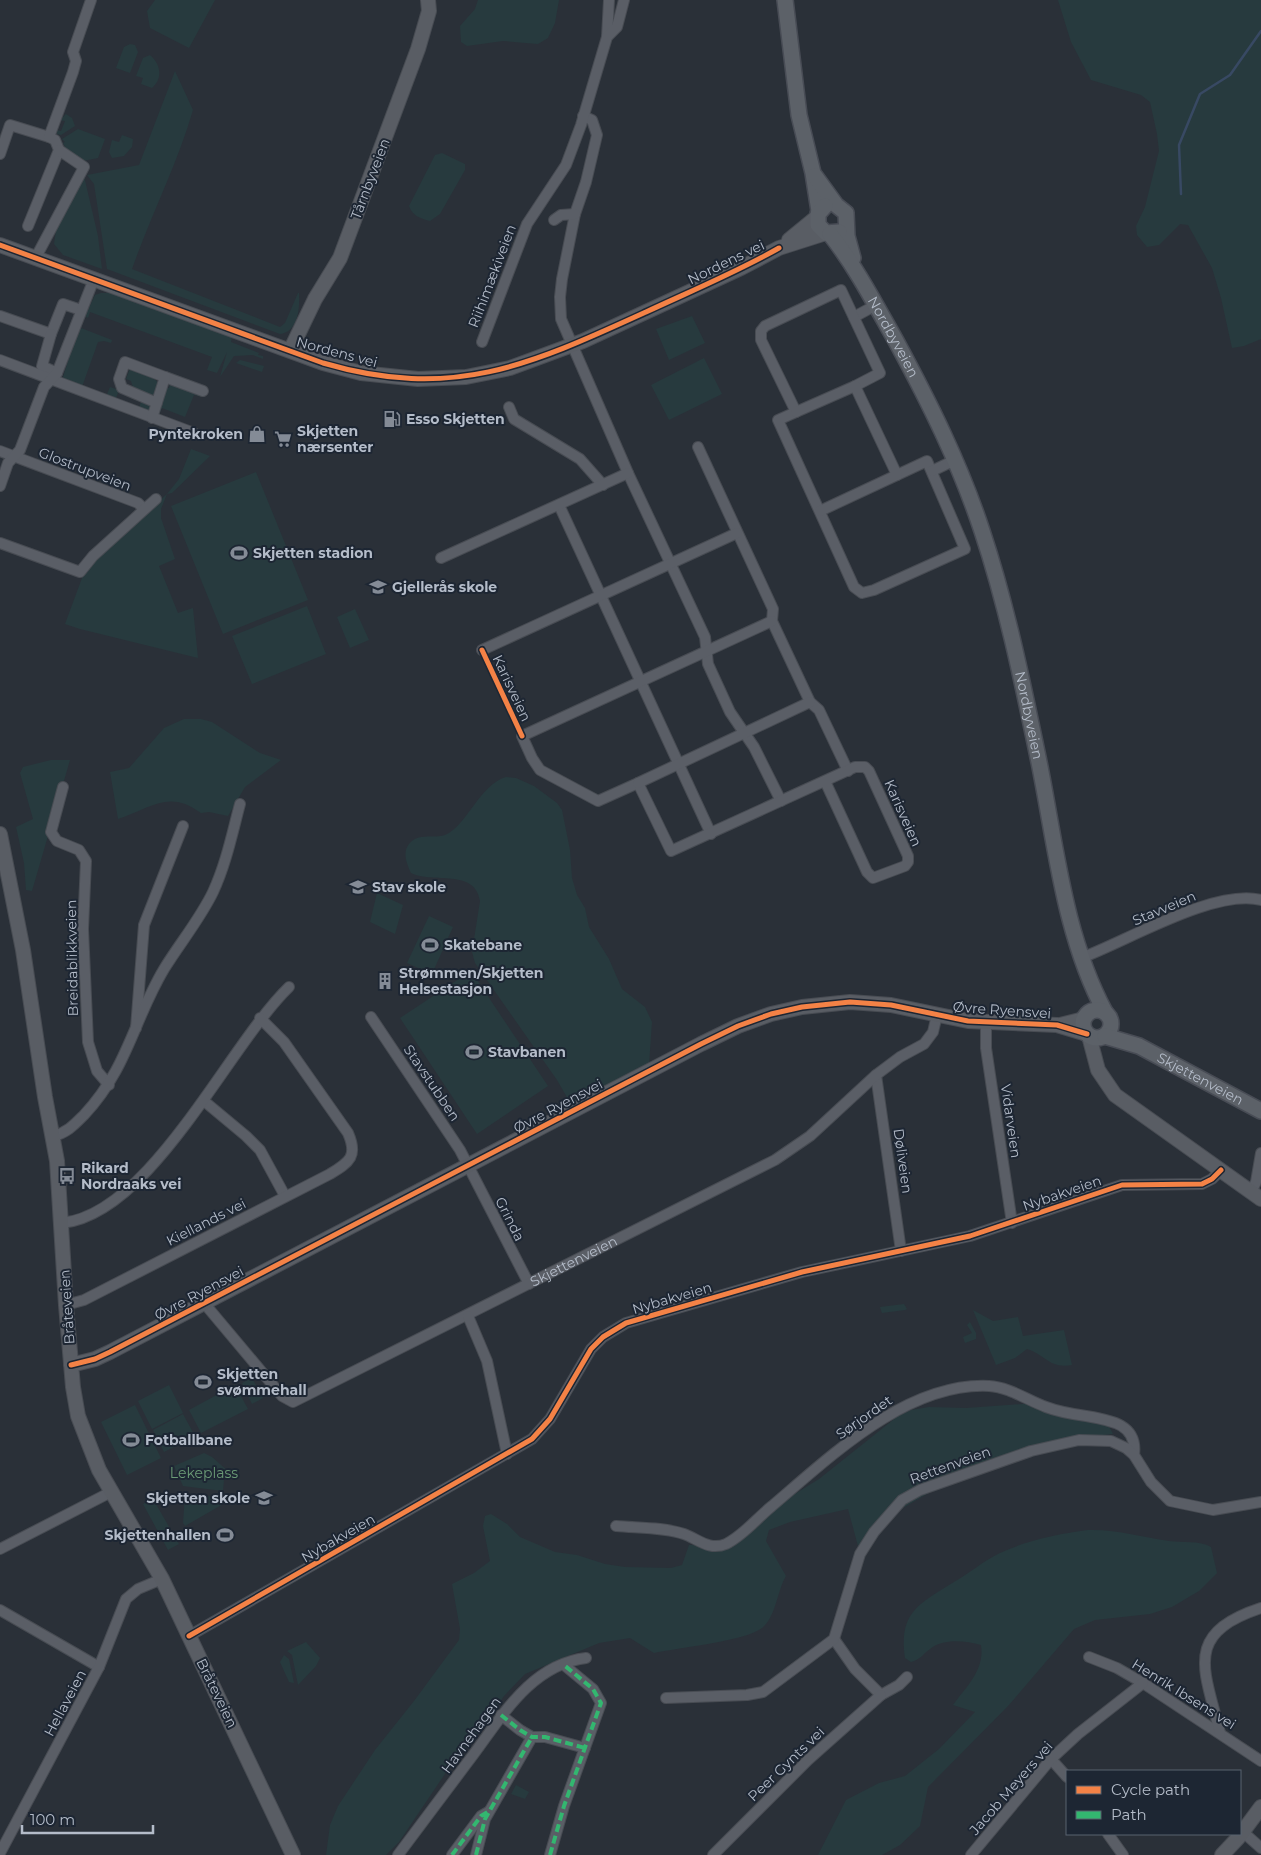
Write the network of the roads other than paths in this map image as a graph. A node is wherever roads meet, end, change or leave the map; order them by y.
1 (91, 0) edge
2 (428, 0) edge
3 (609, 0) edge
4 (624, 0) edge
5 (785, 0) edge
6 (607, 37) junction
7 (583, 116) junction
8 (49, 137) junction
9 (59, 150) junction
10 (0, 154) edge
11 (813, 173) junction
12 (836, 205) junction
13 (534, 213) junction
14 (575, 214) junction
15 (818, 214) junction
16 (28, 226) dead end
17 (845, 226) junction
18 (828, 233) junction
19 (0, 245) edge
20 (779, 248) junction
21 (36, 257) junction
22 (856, 269) junction
23 (94, 279) junction
24 (876, 306) junction
25 (81, 310) junction
26 (0, 316) edge
27 (854, 317) junction
28 (51, 334) junction
29 (482, 342) dead end
30 (572, 345) junction
31 (290, 351) junction
32 (0, 360) edge
33 (55, 376) junction
34 (165, 377) junction
35 (855, 386) junction
36 (203, 391) dead end
37 (157, 403) junction
38 (509, 407) dead end
39 (796, 412) junction
40 (152, 418) junction
41 (194, 433) dead end
42 (698, 448) dead end
43 (0, 451) edge
44 (14, 456) junction
45 (956, 460) junction
46 (932, 471) junction
47 (628, 473) junction
48 (897, 475) junction
49 (603, 485) junction
50 (0, 486) edge
51 (156, 499) dead end
52 (559, 505) junction
53 (144, 509) junction
54 (820, 511) junction
55 (737, 533) junction
56 (0, 543) edge
57 (440, 558) dead end
58 (670, 564) junction
59 (601, 596) junction
60 (772, 621) junction
61 (482, 650) dead end
62 (707, 650) junction
63 (640, 681) junction
64 (810, 702) junction
65 (745, 732) junction
66 (678, 764) junction
67 (848, 771) junction
68 (825, 781) junction
69 (638, 782) junction
70 (63, 787) dead end
71 (781, 802) junction
72 (240, 804) dead end
73 (183, 826) dead end
74 (0, 834) edge
75 (710, 834) junction
76 (1261, 900) edge
77 (1081, 958) junction
78 (1086, 974) junction
79 (289, 987) dead end
80 (937, 1015) junction
81 (1108, 1016) junction
82 (371, 1017) dead end
83 (260, 1018) junction
84 (986, 1023) junction
85 (1092, 1029) junction
86 (136, 1031) junction
87 (1139, 1046) junction
88 (876, 1075) junction
89 (109, 1085) junction
90 (204, 1101) junction
91 (1261, 1111) edge
92 (53, 1136) junction
93 (1261, 1153) edge
94 (468, 1166) junction
95 (1221, 1170) junction
96 (285, 1196) junction
97 (1256, 1196) edge
98 (62, 1223) junction
99 (1012, 1223) junction
100 (901, 1251) junction
101 (529, 1284) junction
102 (204, 1303) junction
103 (66, 1305) junction
104 (468, 1316) junction
105 (71, 1365) junction
106 (507, 1454) junction
107 (1134, 1455) junction
108 (111, 1492) junction
109 (1261, 1502) edge
110 (616, 1526) dead end
111 (0, 1548) edge
112 (162, 1579) junction
113 (1261, 1608) edge
114 (0, 1610) edge
115 (189, 1636) junction
116 (834, 1639) junction
117 (1089, 1657) dead end
118 (586, 1658) dead end
119 (564, 1664) junction
120 (99, 1667) junction
121 (907, 1677) dead end
122 (1143, 1684) junction
123 (881, 1695) junction
124 (666, 1698) dead end
125 (501, 1715) junction
126 (1220, 1733) junction
127 (532, 1737) junction
128 (584, 1748) junction
129 (1051, 1760) junction
130 (1261, 1761) edge
131 (1066, 1776) edge
132 (1261, 1807) edge
133 (489, 1811) junction
134 (1243, 1832) joint
135 (1109, 1835) edge
136 (1240, 1835) edge
137 (1261, 1848) edge
138 (0, 1853) edge
139 (292, 1855) edge
140 (398, 1855) edge
141 (452, 1855) edge
142 (476, 1855) edge
143 (550, 1855) edge
144 (713, 1855) edge
145 (972, 1855) edge
146 (1123, 1855) edge
147 (1222, 1855) edge

1 - 8 street
2 - 31 street, Tårnbyveien
3 - 6 street, Riihimækiveien
4 - 6 street, Riihimækiveien
5 - 11 main road, Nordbyveien
6 - 7 street, Riihimækiveien
7 - 13 street, Riihimækiveien
7 - 14 street
8 - 9 street
8 - 10 street
9 - 16 street
9 - 21 street
11 - 12 main road, Nordbyveien
11 - 15 main road, Nordbyveien
12 - 15 main road
12 - 17 main road, Nordbyveien
13 - 14 street
13 - 29 street, Riihimækiveien
14 - 30 street
15 - 18 main road, Nordbyveien
15 - 20 street, Nordens vei
17 - 18 main road
17 - 22 main road, Nordbyveien
18 - 20 street, Nordens vei
18 - 22 main road, Nordbyveien
19 - 21 street, Nordens vei
20 - 30 street, Nordens vei
21 - 23 street, Nordens vei
22 - 24 main road, Nordbyveien
23 - 25 street, Glostrupveien
23 - 31 street, Nordens vei
24 - 27 street
24 - 45 main road, Nordbyveien
25 - 28 street
25 - 33 street, Glostrupveien
26 - 28 street
27 - 35 street, Nordbyveien
27 - 39 street, Nordbyveien
28 - 33 street
30 - 31 street, Nordens vei
30 - 47 street
32 - 33 street
33 - 40 street
33 - 44 street, Glostrupveien
34 - 36 street
34 - 37 street
34 - 37 street
35 - 39 street, Nordbyveien
35 - 48 street
37 - 40 street
38 - 49 street
39 - 54 street, Nordbyveien
40 - 41 street
42 - 55 street
43 - 44 street, Glostrupveien
44 - 50 street, Glostrupveien
44 - 53 street, Glostrupveien
45 - 46 street
45 - 77 main road, Nordbyveien
46 - 48 street
46 - 54 street, Nordbyveien
47 - 49 street
47 - 58 street
48 - 54 street
49 - 52 street
51 - 53 street
52 - 57 street
52 - 59 street
53 - 56 street
55 - 58 street, Karisveien
55 - 60 street
58 - 59 street, Karisveien
58 - 62 street
59 - 61 street, Karisveien
59 - 63 street
60 - 62 street, Karisveien
60 - 64 street
62 - 63 street, Karisveien
62 - 65 street
63 - 66 street
63 - 69 street, Karisveien
64 - 65 street, Karisveien
64 - 67 street
65 - 66 street, Karisveien
65 - 71 street
66 - 69 street, Karisveien
66 - 75 street
67 - 68 street, Karisveien
67 - 68 street, Karisveien
68 - 71 street, Karisveien
69 - 75 street, Karisveien
70 - 89 street, Breidablikkveien
71 - 75 street, Karisveien
72 - 86 street
73 - 86 street
74 - 92 street, Bråteveien
76 - 77 street, Stavveien
77 - 78 main road, Nordbyveien
78 - 81 main road, Nordbyveien
78 - 85 main road, Nordbyveien
79 - 83 street
80 - 84 street, Øvre Ryensvei
80 - 88 street, Skjettenveien
80 - 94 street, Øvre Ryensvei
81 - 85 main road
81 - 85 main road
81 - 87 main road, Skjettenveien
82 - 94 street, Stavstubben
83 - 90 street
83 - 96 street, Kiellands vei
84 - 85 street, Øvre Ryensvei
84 - 99 street, Vidarveien
85 - 87 main road, Skjettenveien
85 - 95 street
86 - 89 street
87 - 91 main road, Skjettenveien
88 - 100 street, Døliveien
88 - 101 street, Skjettenveien
89 - 92 street
90 - 96 street
90 - 98 street
92 - 98 street, Bråteveien
93 - 97 street
94 - 101 street, Grinda
94 - 102 street, Øvre Ryensvei
95 - 97 street
95 - 99 street, Nybakveien
96 - 103 street, Kiellands vei
98 - 103 street, Bråteveien
99 - 100 street, Nybakveien
100 - 106 street, Nybakveien
101 - 104 street, Skjettenveien
102 - 104 street, Skjettenveien
102 - 105 street, Øvre Ryensvei
103 - 105 street, Bråteveien
104 - 106 street
105 - 108 street, Bråteveien
106 - 115 street, Nybakveien
107 - 109 street, Rettenveien
107 - 110 street, Sørjordet
107 - 116 street, Rettenveien
108 - 111 street
108 - 112 street, Bråteveien
112 - 115 street, Bråteveien
112 - 120 street, Hellaveien
113 - 126 street
114 - 120 street
115 - 139 street, Bråteveien
116 - 123 street
116 - 124 street
117 - 122 street, Henrik Ibsens vei
118 - 119 street, Havnehagen
119 - 125 street, Havnehagen
119 - 128 street
120 - 138 street, Hellaveien
121 - 123 street, Peer Gynts vei
122 - 126 street, Henrik Ibsens vei
122 - 129 street, Jacob Meyers vei
123 - 144 street, Peer Gynts vei
125 - 127 street
125 - 140 street, Havnehagen
126 - 130 street, Henrik Ibsens vei
127 - 128 street
127 - 133 street
128 - 143 street
129 - 131 street
129 - 145 street, Jacob Meyers vei
132 - 134 street
133 - 141 street
133 - 142 street
134 - 137 street
135 - 146 street
136 - 147 street

